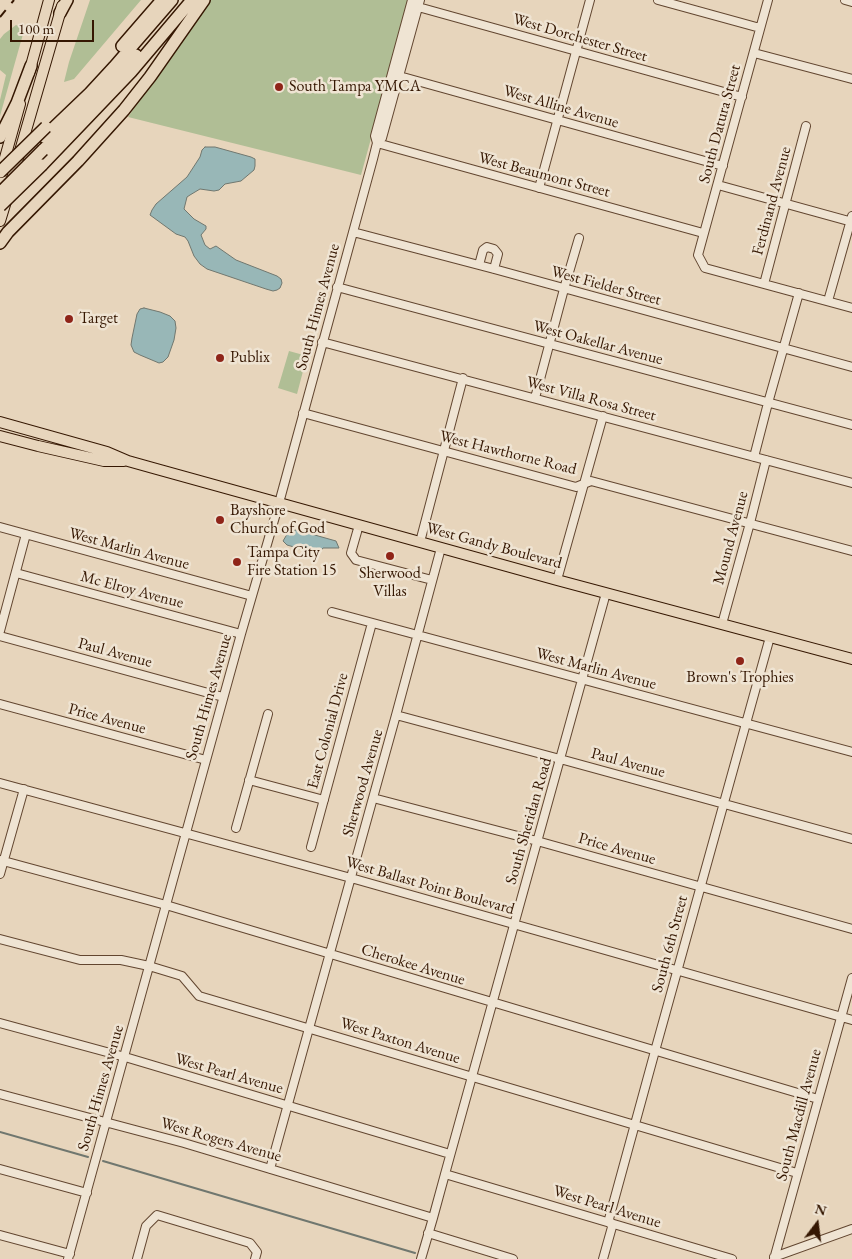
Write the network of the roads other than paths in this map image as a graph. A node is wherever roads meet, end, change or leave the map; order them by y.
1 (49, 0) edge
2 (65, 0) edge
3 (162, 0) edge
4 (172, 0) edge
5 (186, 0) edge
6 (192, 0) edge
7 (204, 0) edge
8 (590, 0) edge
9 (658, 0) edge
10 (768, 0) edge
11 (845, 0) edge
12 (852, 2) edge
13 (415, 3) edge
14 (60, 13) joint
15 (760, 28) junction
16 (576, 51) junction
17 (754, 53) junction
18 (30, 66) junction
19 (395, 75) junction
20 (852, 79) edge
21 (742, 97) junction
22 (558, 120) junction
23 (806, 126) dead end
24 (45, 132) junction
25 (0, 137) edge
26 (377, 143) junction
27 (723, 166) junction
28 (0, 174) edge
29 (0, 180) edge
30 (718, 185) junction
31 (539, 188) junction
32 (0, 193) edge
33 (785, 204) junction
34 (0, 206) edge
35 (851, 220) edge
36 (0, 221) edge
37 (353, 232) junction
38 (703, 233) junction
39 (579, 238) dead end
40 (0, 243) edge
41 (478, 265) junction
42 (494, 269) junction
43 (764, 284) junction
44 (337, 287) junction
45 (564, 289) junction
46 (799, 293) junction
47 (828, 301) junction
48 (852, 308) edge
49 (322, 342) junction
50 (550, 344) junction
51 (784, 348) junction
52 (852, 367) edge
53 (463, 378) junction
54 (535, 398) junction
55 (768, 403) junction
56 (303, 413) junction
57 (603, 416) junction
58 (0, 422) edge
59 (852, 425) edge
60 (0, 436) edge
61 (445, 452) junction
62 (754, 457) junction
63 (766, 460) junction
64 (128, 461) junction
65 (852, 483) edge
66 (584, 484) junction
67 (279, 503) junction
68 (750, 523) junction
69 (359, 525) junction
70 (0, 527) edge
71 (26, 534) junction
72 (420, 542) junction
73 (441, 548) junction
74 (852, 551) edge
75 (16, 573) junction
76 (432, 580) junction
77 (558, 580) junction
78 (606, 592) junction
79 (252, 596) junction
80 (332, 612) dead end
81 (372, 623) junction
82 (722, 624) junction
83 (0, 631) edge
84 (241, 634) junction
85 (418, 635) junction
86 (0, 636) edge
87 (770, 637) junction
88 (852, 659) edge
89 (582, 679) junction
90 (224, 697) junction
91 (0, 704) edge
92 (268, 714) dead end
93 (396, 715) junction
94 (745, 724) junction
95 (852, 752) edge
96 (560, 759) junction
97 (206, 760) junction
98 (249, 780) junction
99 (0, 783) edge
100 (24, 789) junction
101 (373, 798) junction
102 (324, 800) junction
103 (723, 804) junction
104 (236, 828) dead end
105 (186, 833) junction
106 (852, 839) edge
107 (537, 841) junction
108 (310, 847) dead end
109 (2, 860) edge
110 (0, 874) edge
111 (351, 878) junction
112 (700, 887) junction
113 (166, 905) junction
114 (514, 925) junction
115 (852, 929) edge
116 (0, 939) edge
117 (330, 954) junction
118 (149, 966) junction
119 (677, 970) junction
120 (852, 978) edge
121 (492, 1003) junction
122 (841, 1017) junction
123 (852, 1020) edge
124 (0, 1023) edge
125 (310, 1028) junction
126 (655, 1050) junction
127 (125, 1057) junction
128 (472, 1077) junction
129 (0, 1094) edge
130 (818, 1100) junction
131 (288, 1105) junction
132 (106, 1122) junction
133 (634, 1125) junction
134 (450, 1154) junction
135 (0, 1169) edge
136 (270, 1169) junction
137 (797, 1173) junction
138 (445, 1174) junction
139 (86, 1193) junction
140 (434, 1218) junction
141 (610, 1223) junction
142 (852, 1229) edge
143 (428, 1233) junction
144 (0, 1236) edge
145 (69, 1257) edge
146 (774, 1258) edge
147 (137, 1259) edge
148 (255, 1259) edge
149 (421, 1259) edge
150 (513, 1259) edge
151 (603, 1259) edge
152 (732, 1259) edge

1 - 18 main road
2 - 14 highway
3 - 24 highway
4 - 24 highway
5 - 32 highway, bridge
6 - 34 highway, bridge
7 - 40 highway
8 - 16 street
9 - 15 street
10 - 15 street, South Datura Street
11 - 12 street
13 - 16 street, West Dorchester Street
13 - 19 street, South Himes Avenue
14 - 36 main road
15 - 17 street, South Datura Street
16 - 21 street, West Dorchester Street
16 - 22 street
17 - 20 street
17 - 21 street, South Datura Street
18 - 25 highway
18 - 28 main road
19 - 22 street, West Alline Avenue
19 - 26 street, South Himes Avenue
21 - 27 street, South Datura Street
22 - 27 street, West Alline Avenue
22 - 31 street
23 - 33 street, Ferdinand Avenue
24 - 28 highway, bridge
24 - 29 highway
26 - 31 street, West Beaumont Street
26 - 37 street, South Himes Avenue
27 - 30 street, South Datura Street
30 - 33 street
30 - 38 street, South Datura Street
31 - 38 street, West Beaumont Street
33 - 35 street
33 - 43 street, Ferdinand Avenue
35 - 47 street
37 - 41 street, West Fielder Street
37 - 44 street, South Himes Avenue
38 - 43 street, South Datura Street
39 - 45 street
41 - 42 street, West Fielder Street
41 - 42 street
42 - 45 street, West Fielder Street
43 - 46 street
44 - 49 street, South Himes Avenue
44 - 50 street, West Oakellar Avenue
45 - 50 street
45 - 51 street, West Fielder Street
46 - 47 street
46 - 51 street
47 - 48 street
49 - 53 street, West Villa Rosa Street
49 - 56 street, South Himes Avenue
50 - 54 street
50 - 55 street, West Oakellar Avenue
51 - 52 street, West Fielder Street
51 - 55 street
53 - 54 street, West Villa Rosa Street
53 - 61 street
54 - 57 street, West Villa Rosa Street
55 - 59 street, West Oakellar Avenue
55 - 62 street
56 - 61 street, West Hawthorne Road
56 - 67 street, South Himes Avenue
57 - 62 street, West Villa Rosa Street
57 - 66 street
58 - 64 main road, West Gandy Boulevard
60 - 64 main road, West Gandy Boulevard
61 - 66 street, West Hawthorne Road
61 - 72 street
62 - 63 street, West Villa Rosa Street
63 - 65 street, West Villa Rosa Street
63 - 68 street, Mound Avenue
64 - 67 main road, West Gandy Boulevard
66 - 68 street, West Hawthorne Road
66 - 77 street
67 - 69 main road, West Gandy Boulevard
67 - 79 street, South Himes Avenue
68 - 74 street, West Hawthorne Road
68 - 82 street, Mound Avenue
69 - 72 main road, West Gandy Boulevard
69 - 76 street
70 - 71 street, West Marlin Avenue
71 - 75 street
71 - 79 street, West Marlin Avenue
72 - 73 main road, West Gandy Boulevard
73 - 76 street, Sherwood Avenue
73 - 77 main road, West Gandy Boulevard
75 - 83 street
75 - 84 street, Mc Elroy Avenue
76 - 85 street, Sherwood Avenue
77 - 78 main road, West Gandy Boulevard
78 - 82 main road, West Gandy Boulevard
78 - 89 street, South Sheridan Road
79 - 84 street, South Himes Avenue
80 - 81 street, West Marlin Avenue
81 - 85 street, West Marlin Avenue
81 - 102 street, East Colonial Drive
82 - 87 main road, West Gandy Boulevard
84 - 90 street, South Himes Avenue
85 - 89 street, West Marlin Avenue
85 - 93 street, Sherwood Avenue
86 - 90 street, Paul Avenue
87 - 88 main road, West Gandy Boulevard
87 - 94 street, South 6th Street
89 - 94 street, West Marlin Avenue
89 - 96 street, South Sheridan Road
90 - 97 street, South Himes Avenue
91 - 97 street, Price Avenue
92 - 98 street
93 - 96 street, Paul Avenue
93 - 101 street, Sherwood Avenue
94 - 95 street, West Marlin Avenue
94 - 103 street, South 6th Street
96 - 103 street, Paul Avenue
96 - 107 street, South Sheridan Road
97 - 105 street, South Himes Avenue
98 - 102 street
98 - 104 street
99 - 100 street, West Ballast Point Boulevard
100 - 105 street, West Ballast Point Boulevard
100 - 109 street
101 - 107 street, Price Avenue
101 - 111 street, Sherwood Avenue
102 - 108 street, East Colonial Drive
103 - 106 street, Paul Avenue
103 - 112 street, South 6th Street
105 - 111 street, West Ballast Point Boulevard
105 - 113 street, South Himes Avenue
107 - 112 street, Price Avenue
107 - 114 street, South Sheridan Road
109 - 110 street
109 - 113 street, Cherokee Avenue
111 - 114 street, West Ballast Point Boulevard
111 - 117 street, Sherwood Avenue
112 - 115 street, Price Avenue
112 - 119 street, South 6th Street
113 - 117 street, Cherokee Avenue
113 - 118 street, South Himes Avenue
114 - 119 street, West Ballast Point Boulevard
114 - 121 street, South Sheridan Road
116 - 118 street, West Paxton Avenue
117 - 121 street, Cherokee Avenue
117 - 125 street, Sherwood Avenue
118 - 125 street, West Paxton Avenue
118 - 127 street, South Himes Avenue
119 - 122 street, West Ballast Point Boulevard
119 - 126 street, South 6th Street
120 - 122 street, South Macdill Avenue
121 - 126 street, Cherokee Avenue
121 - 128 street, South Sheridan Road
122 - 123 street, West Ballast Point Boulevard
122 - 130 street, South Macdill Avenue
124 - 127 street, West Pearl Avenue
125 - 128 street, West Paxton Avenue
125 - 131 street, Sherwood Avenue
126 - 130 street, Cherokee Avenue
126 - 133 street, South 6th Street
127 - 131 street, West Pearl Avenue
127 - 132 street, South Himes Avenue
128 - 133 street, West Paxton Avenue
128 - 134 street, South Sheridan Road
129 - 132 street, West Rogers Avenue
130 - 137 street, South Macdill Avenue
131 - 134 street, West Pearl Avenue
131 - 136 street, Sherwood Avenue
132 - 136 street, West Rogers Avenue
132 - 139 street, South Himes Avenue
133 - 137 street, West Paxton Avenue
133 - 141 street, South 6th Street
134 - 138 street, South Sheridan Road
135 - 139 street
136 - 140 street, West Rogers Avenue
137 - 146 street, South Macdill Avenue
138 - 140 street, South Sheridan Road
138 - 141 street, West Pearl Avenue
139 - 145 street, South Himes Avenue
140 - 143 street, South Sheridan Road
141 - 151 street, South 6th Street
141 - 152 street, West Pearl Avenue
142 - 146 street
143 - 149 street, South Sheridan Road
143 - 150 street
144 - 145 street
147 - 148 street

